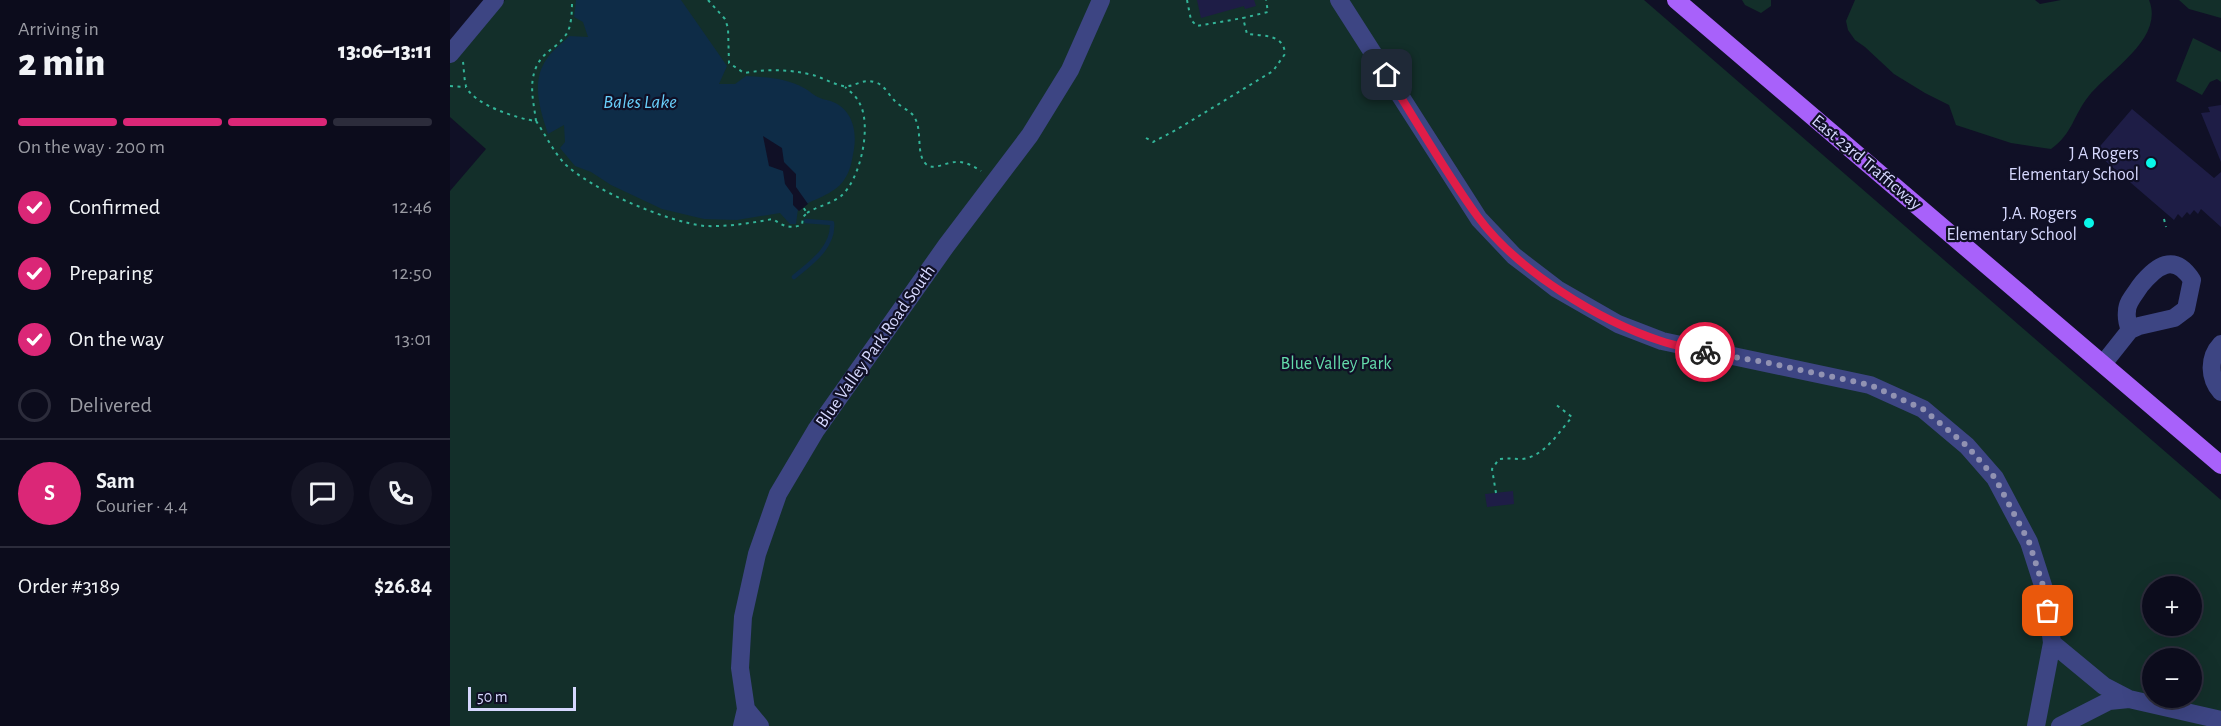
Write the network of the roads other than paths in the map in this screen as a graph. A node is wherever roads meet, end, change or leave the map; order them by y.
1 (495, 0) edge
2 (1101, 0) edge
3 (1339, 0) edge
4 (1676, 0) edge
5 (457, 58) edge
6 (2130, 330) dead end
7 (2221, 344) edge
8 (2103, 364) junction
9 (2221, 392) edge
10 (2221, 465) edge
11 (2052, 643) junction
12 (2129, 699) junction
13 (744, 717) edge
14 (2221, 720) edge
15 (760, 726) edge
16 (2036, 726) edge
17 (2060, 726) edge

1 - 5 street
2 - 13 street, Blue Valley Park Road South
3 - 11 street
4 - 8 main road, East 23rd Trafficway
6 - 8 street
7 - 9 street
8 - 10 main road, East 23rd Trafficway
11 - 12 street
11 - 16 street
12 - 14 street
12 - 17 street
13 - 15 street

